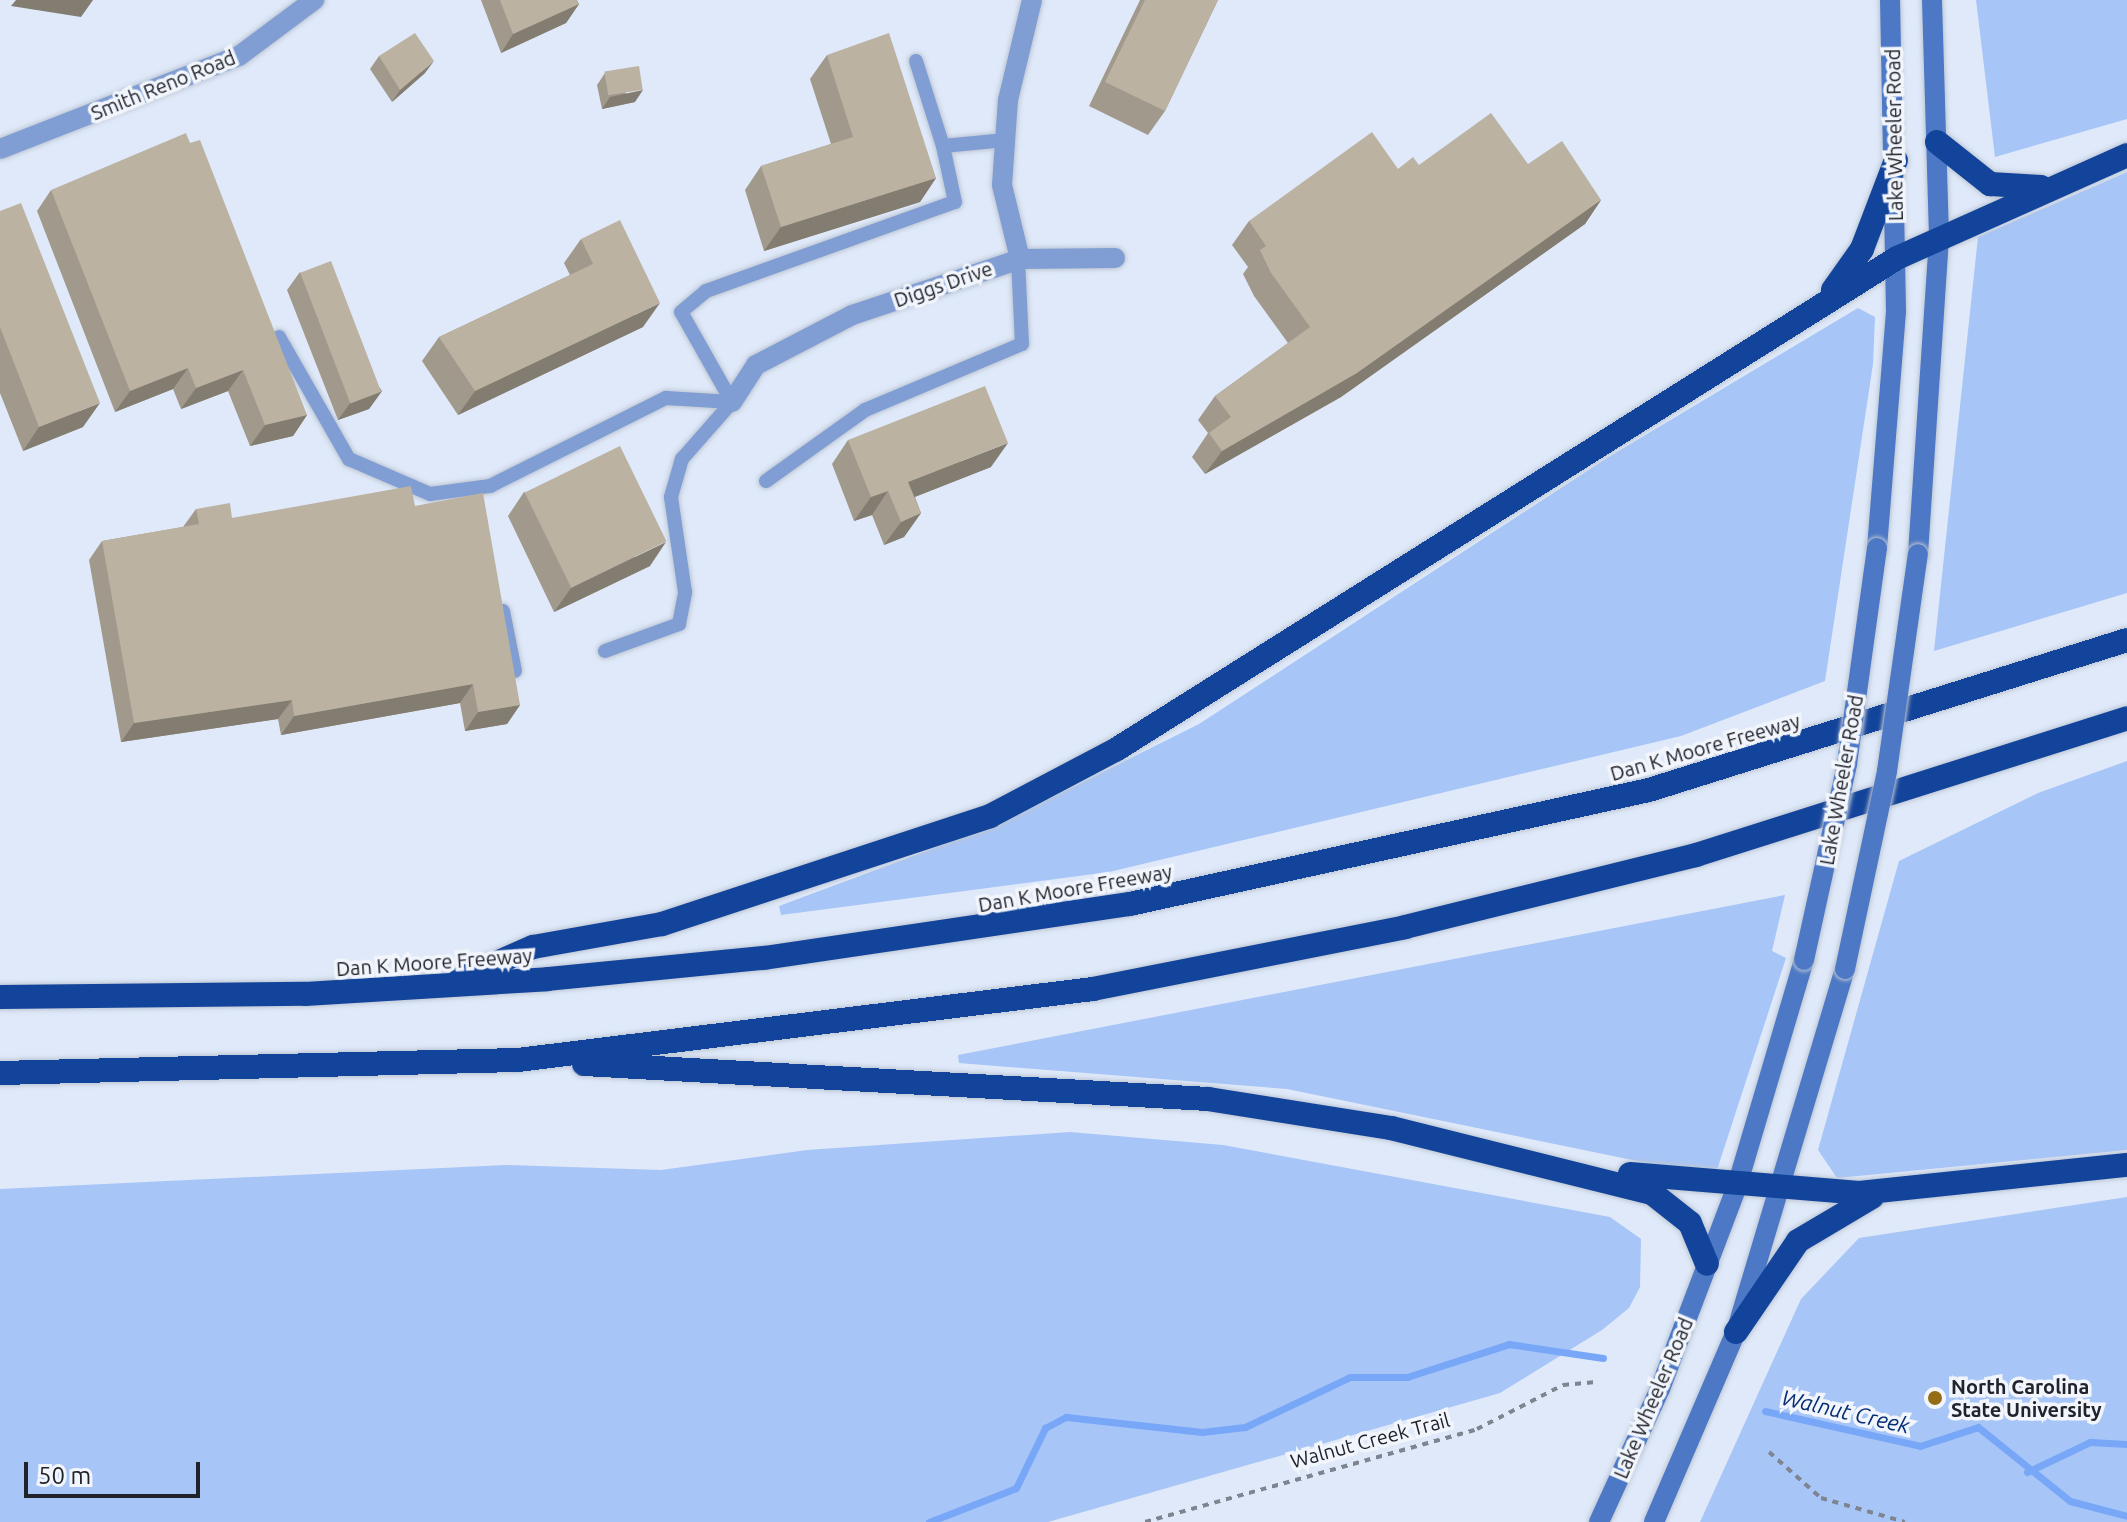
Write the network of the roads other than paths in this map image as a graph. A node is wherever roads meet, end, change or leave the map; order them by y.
1 (314, 0) edge
2 (1032, 0) edge
3 (1890, 0) edge
4 (1932, 0) edge
5 (916, 61) dead end
6 (1006, 140) junction
7 (1937, 142) junction
8 (943, 146) junction
9 (0, 149) edge
10 (2127, 155) edge
11 (1896, 160) junction
12 (2048, 187) junction
13 (1939, 236) junction
14 (1115, 258) dead end
15 (1897, 258) junction
16 (1019, 259) junction
17 (1825, 301) junction
18 (279, 337) edge
19 (732, 402) junction
20 (766, 481) dead end
21 (500, 595) edge
22 (2127, 640) edge
23 (605, 651) dead end
24 (515, 671) edge
25 (2127, 718) edge
26 (444, 987) junction
27 (0, 997) edge
28 (518, 1060) junction
29 (0, 1073) edge
30 (1544, 1163) junction
31 (2127, 1165) edge
32 (1737, 1186) junction
33 (1780, 1189) junction
34 (1889, 1190) junction
35 (1707, 1264) junction
36 (1736, 1332) junction
37 (1599, 1522) edge
38 (1654, 1522) edge

1 - 9 street, Smith Reno Road
2 - 6 street, Diggs Drive
3 - 11 main road, Lake Wheeler Road
4 - 7 main road, Lake Wheeler Road
5 - 8 lane
6 - 8 lane
6 - 16 street, Diggs Drive
7 - 12 highway
7 - 13 main road, Lake Wheeler Road
8 - 19 lane
10 - 12 highway
11 - 15 main road, Lake Wheeler Road
11 - 17 highway
12 - 13 highway
13 - 15 highway
13 - 33 main road, Lake Wheeler Road, bridge
14 - 16 street
15 - 17 highway
15 - 32 main road, Lake Wheeler Road, bridge
16 - 19 street, Diggs Drive
16 - 20 lane
17 - 26 highway
18 - 19 lane
19 - 23 lane
21 - 24 lane
22 - 26 highway, Dan K Moore Freeway
25 - 28 highway
26 - 27 highway, Dan K Moore Freeway
28 - 29 highway
28 - 30 highway
30 - 32 highway
30 - 35 highway
31 - 34 highway
32 - 33 highway
32 - 35 main road, Lake Wheeler Road
33 - 34 highway
33 - 36 main road, Lake Wheeler Road
34 - 36 highway
35 - 37 main road, Lake Wheeler Road
36 - 38 main road, Lake Wheeler Road

